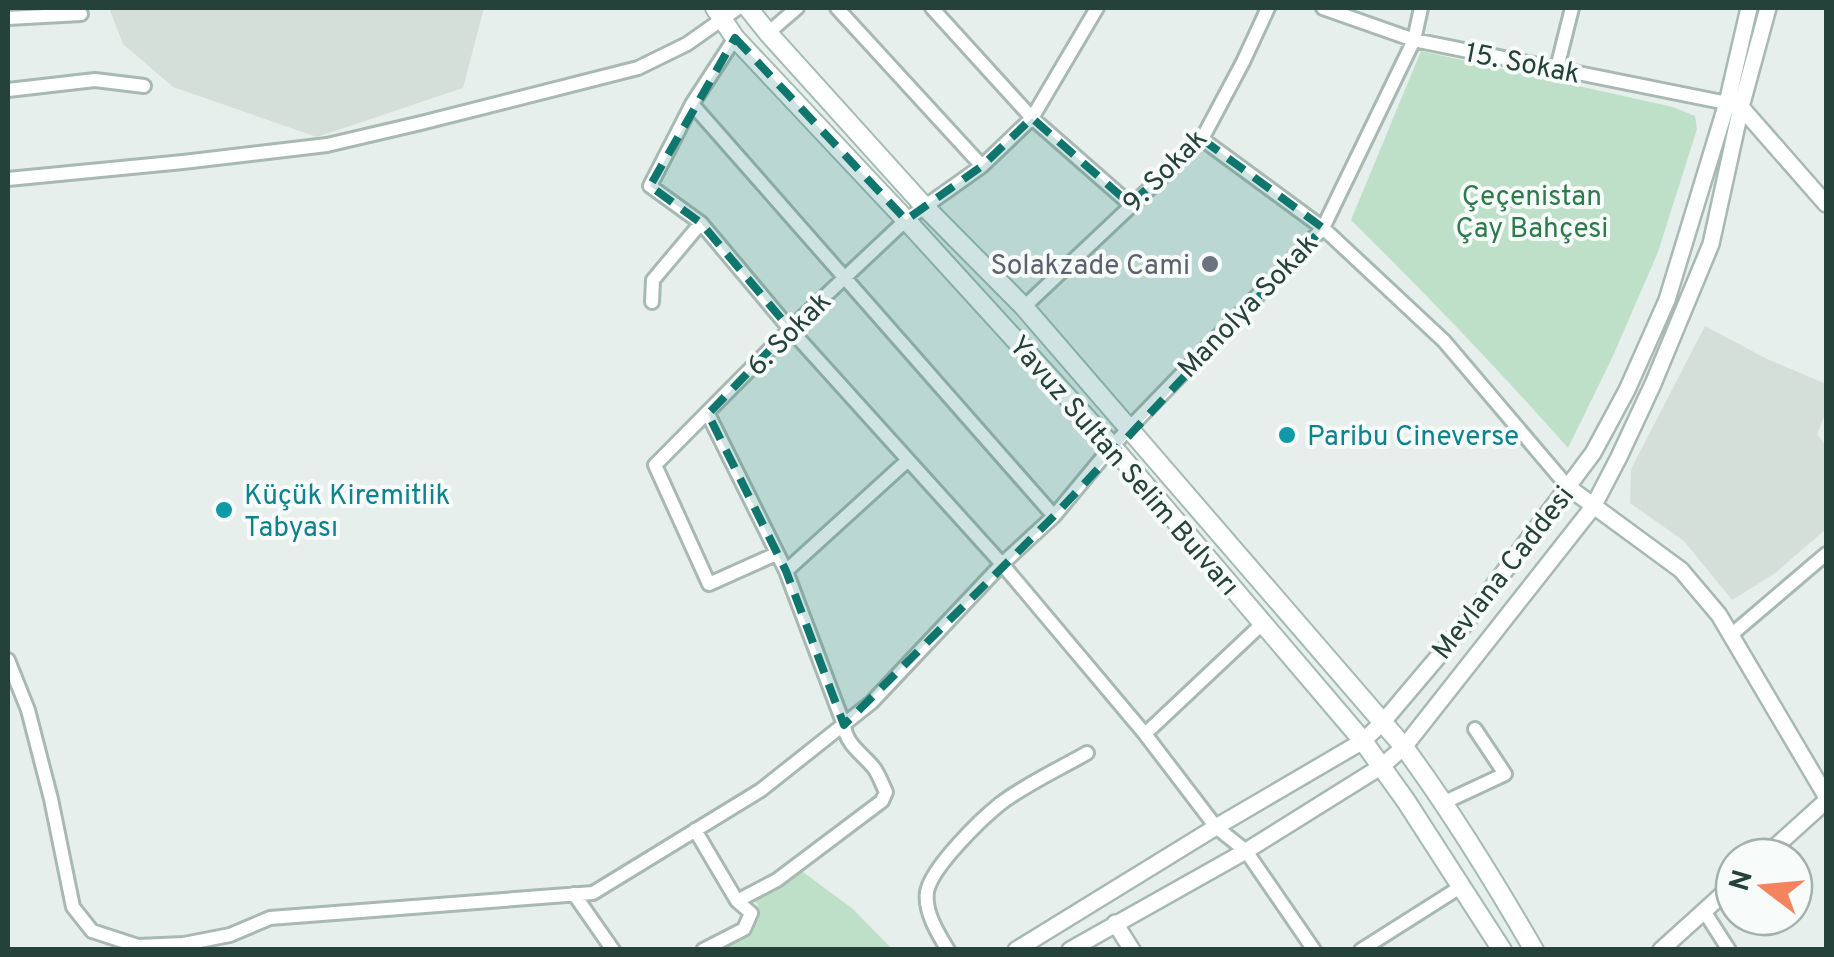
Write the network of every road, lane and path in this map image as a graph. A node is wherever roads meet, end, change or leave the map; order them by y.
1 (738, 8) edge
2 (748, 8) edge
3 (797, 8) edge
4 (837, 8) edge
5 (932, 8) edge
6 (1097, 8) edge
7 (1268, 8) edge
8 (1323, 8) edge
9 (1422, 8) edge
10 (1572, 8) edge
11 (1749, 8) edge
12 (1768, 8) edge
13 (81, 14) dead end
14 (718, 14) edge
15 (8, 18) edge
16 (768, 34) junction
17 (734, 38) junction
18 (1414, 40) junction
19 (1557, 68) junction
20 (144, 86) dead end
21 (8, 90) edge
22 (692, 104) junction
23 (1734, 105) junction
24 (1032, 118) junction
25 (1202, 138) junction
26 (982, 166) junction
27 (8, 179) edge
28 (1130, 204) junction
29 (1826, 204) edge
30 (925, 207) junction
31 (906, 220) junction
32 (701, 223) junction
33 (1323, 228) junction
34 (846, 276) junction
35 (652, 302) dead end
36 (1024, 307) junction
37 (790, 329) junction
38 (708, 414) junction
39 (1129, 428) junction
40 (1112, 446) junction
41 (908, 460) junction
42 (1568, 487) junction
43 (1593, 507) junction
44 (1054, 516) junction
45 (776, 554) junction
46 (1826, 554) edge
47 (1002, 564) junction
48 (786, 571) junction
49 (1262, 624) junction
50 (1731, 635) junction
51 (8, 660) edge
52 (1382, 723) junction
53 (844, 725) junction
54 (1475, 729) dead end
55 (1145, 734) junction
56 (1363, 740) junction
57 (1404, 747) junction
58 (1087, 752) dead end
59 (1382, 766) junction
60 (1826, 799) edge
61 (1445, 802) junction
62 (1216, 827) junction
63 (695, 830) junction
64 (1785, 837) edge
65 (1246, 851) junction
66 (1462, 886) junction
67 (574, 894) junction
68 (737, 901) junction
69 (1714, 902) edge
70 (1704, 911) junction
71 (1115, 923) junction
72 (612, 950) edge
73 (703, 950) edge
74 (948, 950) edge
75 (1016, 950) edge
76 (1070, 950) edge
77 (1132, 950) edge
78 (1314, 950) edge
79 (1360, 950) edge
80 (1502, 950) edge
81 (1534, 950) edge
82 (1661, 950) edge
83 (1729, 950) edge

1 - 14 street
2 - 16 main road, Yavuz Sultan Selim Bulvarı
3 - 16 street
4 - 26 street
5 - 24 street
6 - 24 street, 6. Sokak
7 - 25 street, 9. Sokak
8 - 18 street, 15. Sokak
9 - 18 street, Manolya Sokak
10 - 19 street
11 - 23 street, Mevlana Caddesi
12 - 23 street, Mevlana Caddesi
13 - 15 street
14 - 17 main road, Yavuz Sultan Selim Bulvarı
14 - 27 street
16 - 30 main road, Yavuz Sultan Selim Bulvarı
17 - 22 street
17 - 31 main road, Yavuz Sultan Selim Bulvarı
18 - 19 street, 15. Sokak
18 - 33 street, Manolya Sokak
19 - 23 street, 15. Sokak
20 - 21 street
22 - 32 street
22 - 34 street
23 - 29 street
23 - 42 street, Mevlana Caddesi
23 - 43 street, Mevlana Caddesi
24 - 26 street, 6. Sokak
24 - 28 street
25 - 28 street, 9. Sokak
25 - 33 street
26 - 30 street, 6. Sokak
28 - 36 street, 9. Sokak
30 - 31 street, 6. Sokak
30 - 36 main road, Yavuz Sultan Selim Bulvarı
31 - 34 street, 6. Sokak
31 - 40 main road, Yavuz Sultan Selim Bulvarı
32 - 35 street
32 - 37 street
33 - 39 street, Manolya Sokak
33 - 42 street
34 - 37 street, 6. Sokak
34 - 44 street
36 - 39 main road, Yavuz Sultan Selim Bulvarı
37 - 38 street, 6. Sokak
37 - 41 street
38 - 45 street
38 - 45 street, 6. Sokak
39 - 40 street, Manolya Sokak
39 - 52 main road, Yavuz Sultan Selim Bulvarı
40 - 44 street, Manolya Sokak
40 - 49 main road, Yavuz Sultan Selim Bulvarı
41 - 47 street
41 - 48 street
42 - 43 street
42 - 52 street, Mevlana Caddesi
43 - 50 street
43 - 57 street, Mevlana Caddesi
44 - 47 street, Manolya Sokak
45 - 48 street
46 - 50 street
47 - 53 street, Manolya Sokak
47 - 55 street
48 - 53 street
49 - 55 street
49 - 56 main road, Yavuz Sultan Selim Bulvarı
50 - 60 street
51 - 67 street, Manolya Sokak
52 - 56 street, Mevlana Caddesi
52 - 57 main road, Yavuz Sultan Selim Bulvarı
53 - 63 street, Manolya Sokak
53 - 68 street
54 - 61 street
55 - 62 street
56 - 59 main road, Yavuz Sultan Selim Bulvarı
56 - 62 street, Mevlana Caddesi
57 - 59 street, Mevlana Caddesi
57 - 61 main road, Yavuz Sultan Selim Bulvarı
58 - 74 street
59 - 65 street, Mevlana Caddesi
59 - 66 main road, Yavuz Sultan Selim Bulvarı
60 - 64 street
61 - 81 main road, Yavuz Sultan Selim Bulvarı
62 - 65 street
62 - 75 street, Mevlana Caddesi
63 - 67 street, Manolya Sokak
63 - 68 street
65 - 71 street, Mevlana Caddesi
65 - 78 street
66 - 79 street
66 - 80 main road, Yavuz Sultan Selim Bulvarı
67 - 72 street
68 - 73 street
69 - 70 street
70 - 82 street
70 - 83 street
71 - 76 street, Mevlana Caddesi
71 - 77 street

